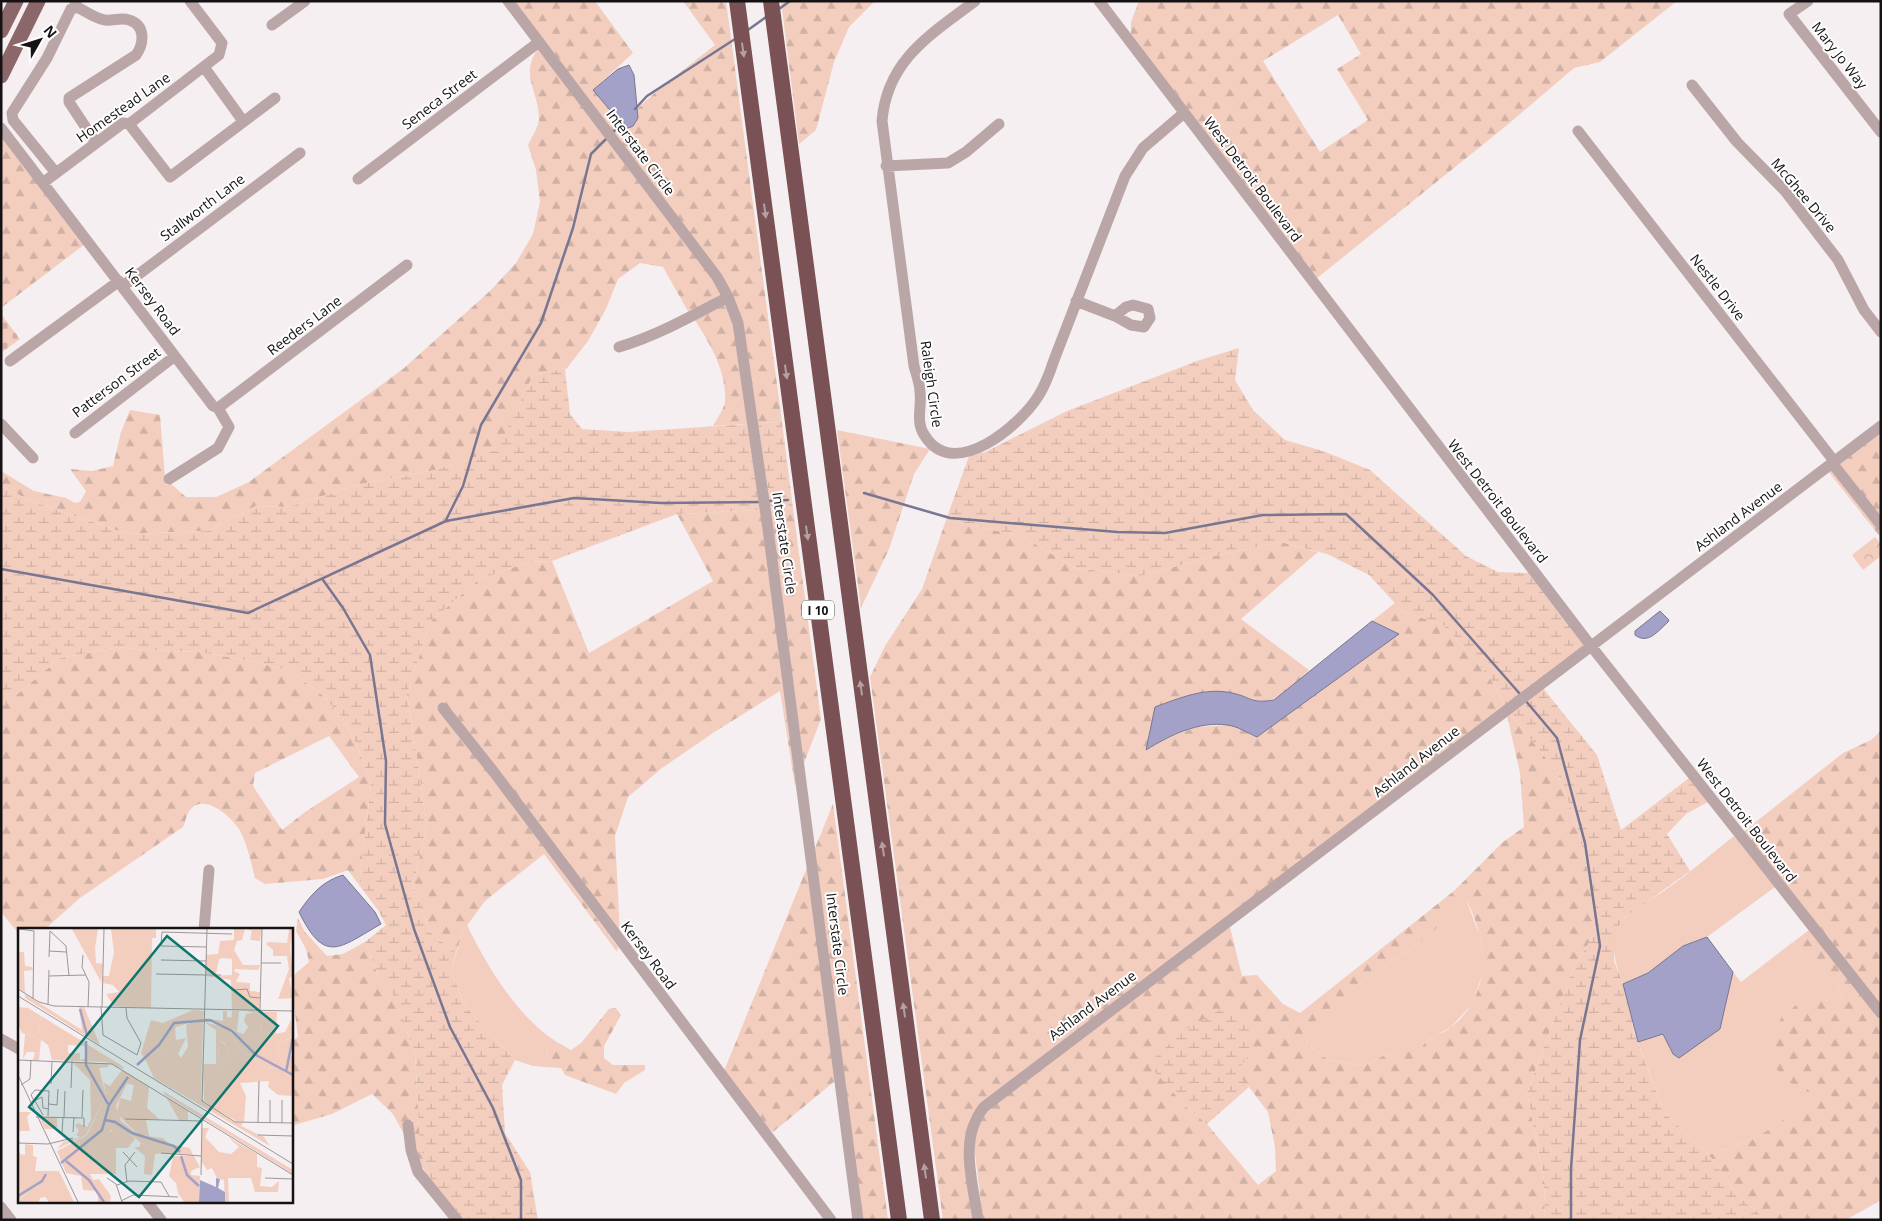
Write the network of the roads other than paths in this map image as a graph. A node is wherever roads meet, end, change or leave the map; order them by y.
1 (16, 1) edge
2 (38, 1) edge
3 (190, 1) edge
4 (304, 1) edge
5 (508, 1) edge
6 (737, 1) edge
7 (771, 1) edge
8 (975, 1) edge
9 (1099, 1) edge
10 (1808, 1) edge
11 (76, 4) edge
12 (272, 25) dead end
13 (1, 31) edge
14 (538, 42) junction
15 (204, 67) junction
16 (1, 76) edge
17 (1692, 85) dead end
18 (275, 98) dead end
19 (1184, 113) junction
20 (243, 121) junction
21 (129, 124) junction
22 (999, 124) dead end
23 (1, 128) edge
24 (1578, 131) dead end
25 (1881, 132) edge
26 (96, 143) junction
27 (300, 153) dead end
28 (886, 166) junction
29 (56, 174) junction
30 (358, 179) dead end
31 (44, 182) junction
32 (407, 265) dead end
33 (121, 284) junction
34 (728, 297) junction
35 (1076, 301) junction
36 (1115, 316) dead end
37 (1881, 332) edge
38 (619, 347) dead end
39 (175, 356) junction
40 (10, 361) dead end
41 (218, 408) junction
42 (1, 424) edge
43 (1881, 426) edge
44 (74, 433) dead end
45 (33, 458) dead end
46 (1833, 462) junction
47 (169, 479) dead end
48 (1881, 525) edge
49 (1591, 646) junction
50 (443, 708) dead end
51 (209, 870) dead end
52 (204, 928) edge
53 (1881, 1014) edge
54 (1, 1039) edge
55 (18, 1048) edge
56 (408, 1125) dead end
57 (149, 1204) edge
58 (1, 1206) edge
59 (856, 1218) edge
60 (11, 1220) edge
61 (161, 1220) edge
62 (457, 1220) edge
63 (831, 1220) edge
64 (899, 1220) edge
65 (932, 1220) edge
66 (978, 1220) edge

1 - 13 main road
2 - 16 main road
3 - 15 street, Homestead Lane
4 - 12 street
5 - 14 street, Interstate Circle
6 -> 64 highway, I 10
65 -> 7 highway, I 10
8 - 28 street, Raleigh Circle
9 - 19 street, West Detroit Boulevard
10 - 25 street, Mary Jo Way
11 - 26 street
11 - 29 street
14 - 30 street, Seneca Street
14 - 34 street, Interstate Circle
15 - 20 street
15 - 21 street, Homestead Lane
17 - 37 street, McGhee Drive
18 - 20 street
19 - 35 street, Raleigh Circle
19 - 49 street, West Detroit Boulevard
20 - 21 street
21 - 26 street, Homestead Lane
22 - 28 street
23 - 31 street, Kersey Road
24 - 46 street, Nestle Drive
26 - 29 street, Homestead Lane
27 - 33 street, Stallworth Lane
28 - 35 street, Raleigh Circle
29 - 31 street, Homestead Lane
31 - 33 street, Kersey Road
32 - 41 street, Reeders Lane
33 - 39 street, Kersey Road
33 - 40 street, Stallworth Lane
34 - 38 street
34 - 59 street, Interstate Circle
35 - 36 street
39 - 41 street, Kersey Road
39 - 44 street, Patterson Street
41 - 47 street, Kersey Road
42 - 45 street
43 - 46 street, Ashland Avenue
46 - 48 street, Nestle Drive
46 - 49 street, Ashland Avenue
49 - 53 street, West Detroit Boulevard
49 - 66 street, Ashland Avenue
50 - 63 street, Kersey Road
51 - 52 street
54 - 55 street
56 - 62 street
57 - 61 street
58 - 60 street

